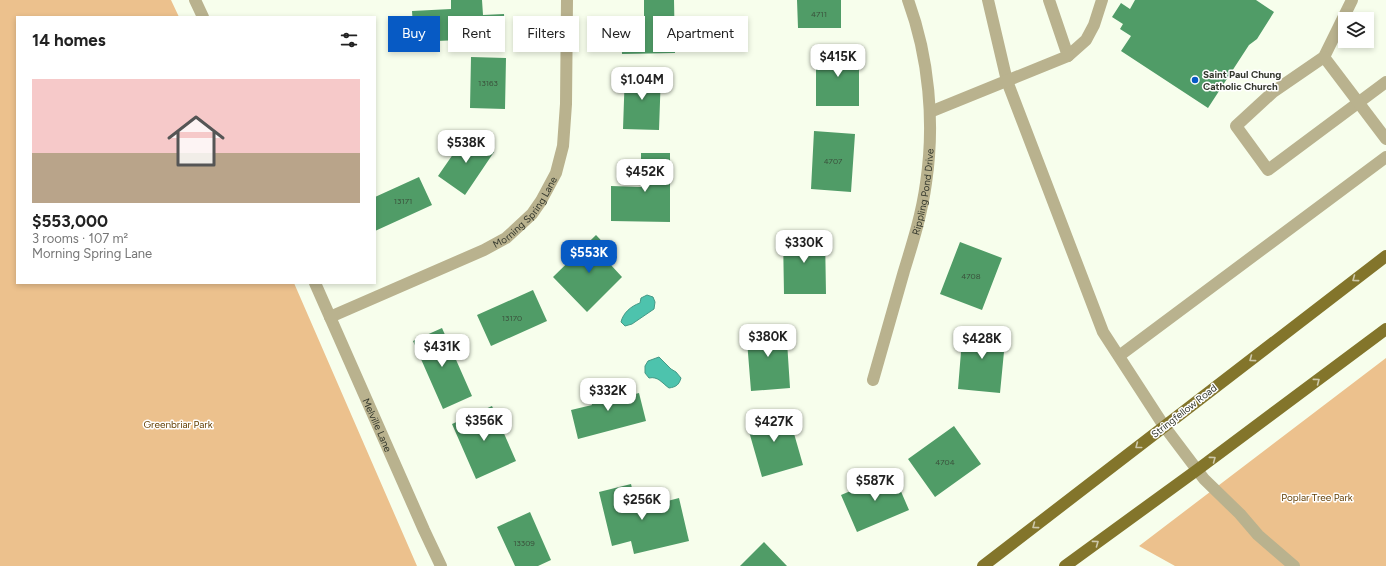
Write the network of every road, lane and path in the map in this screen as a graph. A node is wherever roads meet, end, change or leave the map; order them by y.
1 (195, 0) edge
2 (566, 0) edge
3 (908, 0) edge
4 (988, 0) edge
5 (1049, 0) edge
6 (1102, 0) edge
7 (1352, 0) edge
8 (203, 16) edge
9 (1068, 56) junction
10 (1324, 57) junction
11 (1007, 81) junction
12 (1386, 82) edge
13 (1358, 102) junction
14 (930, 112) junction
15 (1386, 139) edge
16 (1386, 157) edge
17 (1386, 256) edge
18 (315, 284) edge
19 (330, 317) junction
20 (1386, 329) edge
21 (1119, 356) junction
22 (873, 380) dead end
23 (1164, 426) junction
24 (1197, 470) junction
25 (441, 566) edge
26 (983, 566) edge
27 (1065, 566) edge
28 (1294, 566) edge

1 - 8 street
2 - 19 street, Morning Spring Lane
3 - 14 street, Rippling Pond Drive
4 - 11 street
5 - 9 street
6 - 9 street
7 - 10 street
9 - 11 street
10 - 13 street
10 - 13 street
11 - 14 street
11 - 21 street
12 - 13 street
13 - 15 street
14 - 22 street, Rippling Pond Drive
16 - 21 street
17 -> 23 main road, Stringfellow Road
18 - 19 street, Melville Lane
19 - 25 street, Melville Lane
24 -> 20 main road
21 - 23 street
23 - 24 street
23 -> 26 main road, Stringfellow Road
27 -> 24 main road
24 - 28 street

